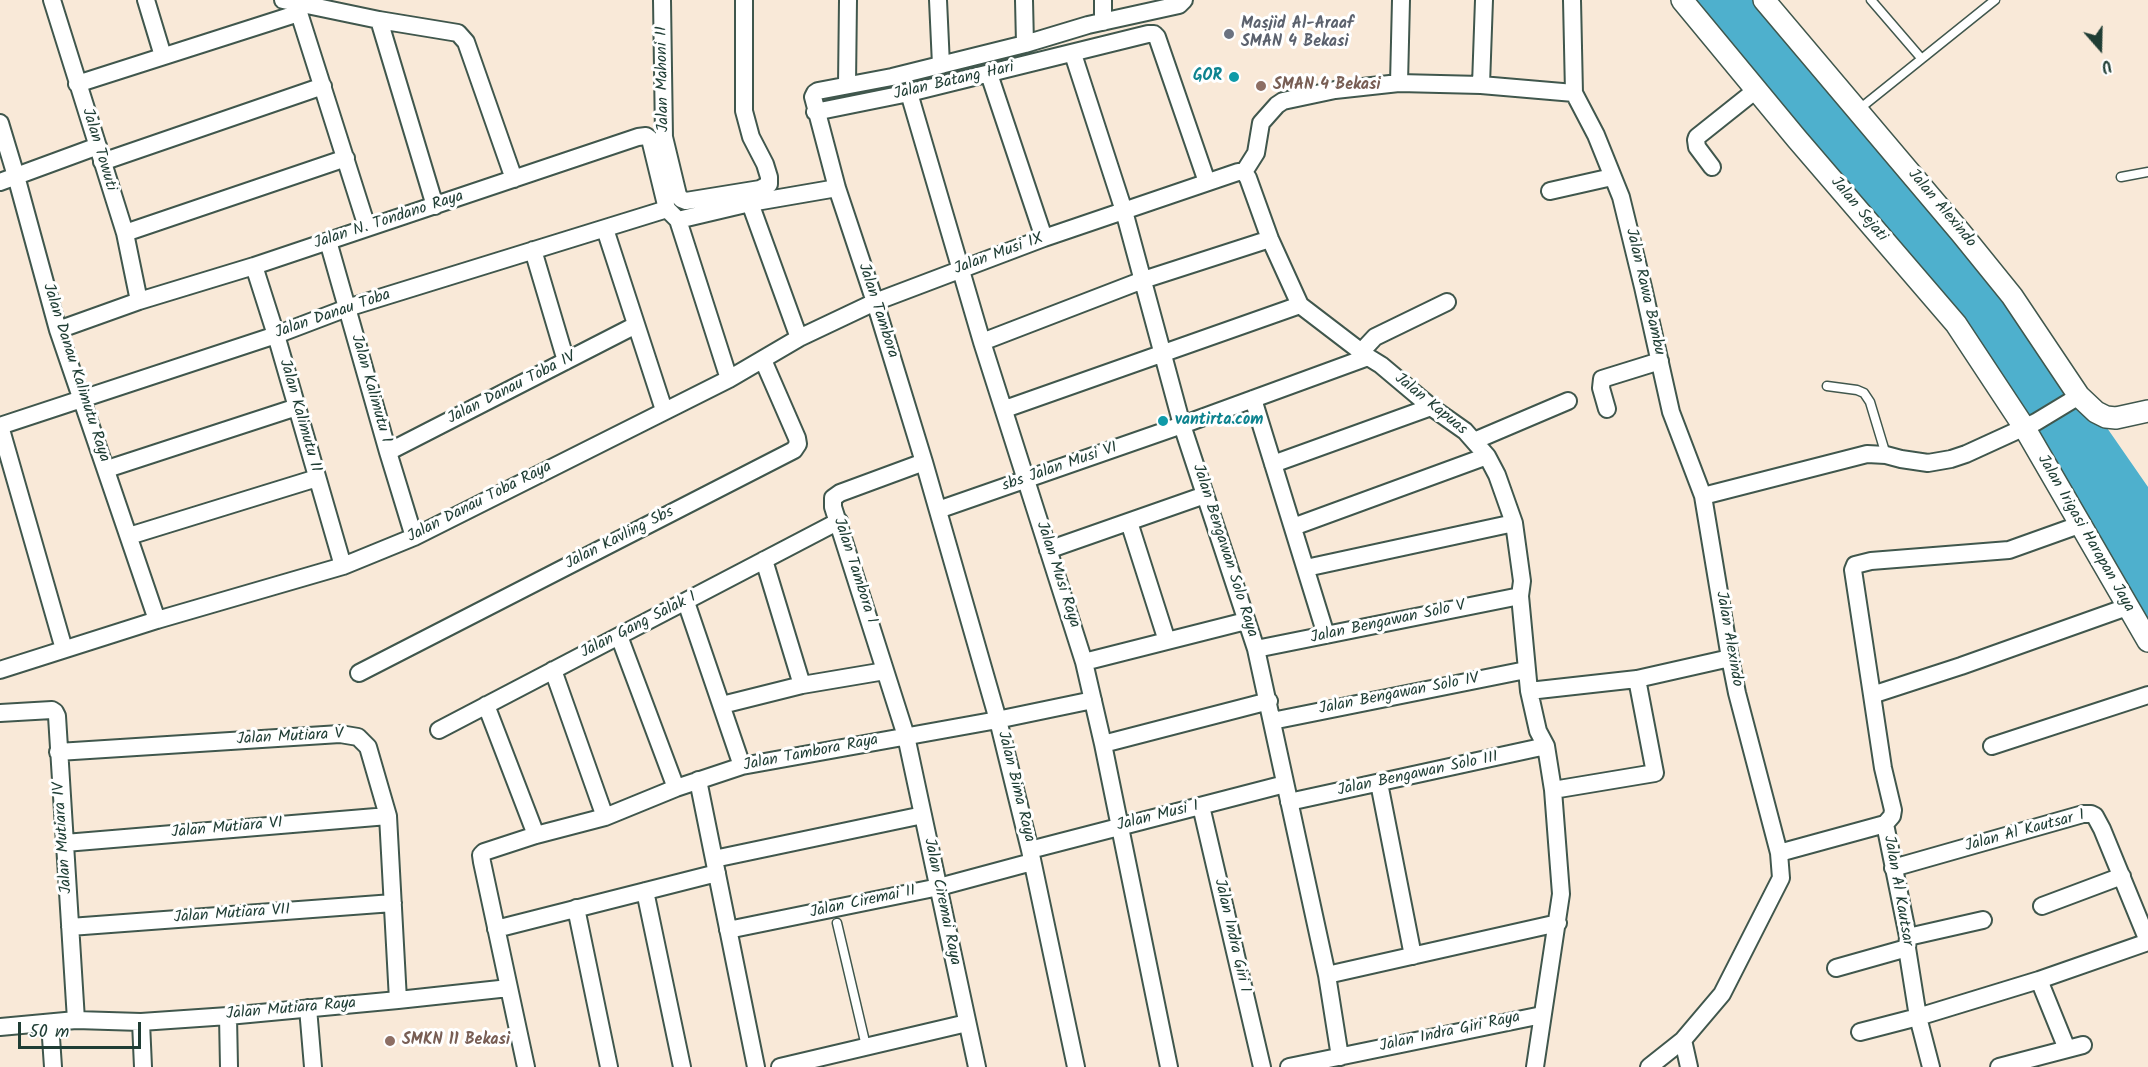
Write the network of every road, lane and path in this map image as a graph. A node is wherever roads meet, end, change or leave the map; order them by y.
1 (52, 0) edge
2 (146, 0) edge
3 (283, 0) edge
4 (662, 0) edge
5 (744, 0) edge
6 (848, 0) edge
7 (938, 0) edge
8 (1024, 0) edge
9 (1103, 0) edge
10 (1184, 0) edge
11 (1401, 0) edge
12 (1485, 0) edge
13 (1572, 0) edge
14 (1682, 0) edge
15 (1764, 0) edge
16 (1871, 0) edge
17 (1995, 0) edge
18 (300, 8) junction
19 (379, 20) junction
20 (1093, 34) junction
21 (1025, 44) junction
22 (1073, 54) junction
23 (163, 57) junction
24 (1921, 58) junction
25 (941, 65) junction
26 (989, 74) junction
27 (1399, 83) junction
28 (77, 84) junction
29 (847, 85) junction
30 (323, 86) junction
31 (1481, 86) junction
32 (1756, 90) junction
33 (909, 93) junction
34 (1574, 93) junction
35 (1858, 111) junction
36 (815, 112) junction
37 (0, 123) edge
38 (100, 154) junction
39 (346, 158) junction
40 (1712, 167) dead end
41 (1244, 172) junction
42 (2148, 172) edge
43 (16, 176) junction
44 (1612, 177) junction
45 (2121, 177) dead end
46 (514, 179) junction
47 (0, 182) edge
48 (1207, 182) junction
49 (837, 188) junction
50 (1550, 191) dead end
51 (750, 203) junction
52 (435, 206) junction
53 (1124, 211) junction
54 (672, 214) junction
55 (367, 227) junction
56 (605, 229) junction
57 (125, 233) junction
58 (1044, 238) junction
59 (1270, 239) junction
60 (328, 241) junction
61 (533, 250) junction
62 (254, 266) junction
63 (961, 269) junction
64 (1143, 280) junction
65 (139, 301) junction
66 (875, 302) junction
67 (1447, 302) dead end
68 (1300, 305) junction
69 (347, 309) junction
70 (636, 326) junction
71 (58, 330) junction
72 (276, 335) junction
73 (799, 338) junction
74 (982, 342) junction
75 (1163, 353) junction
76 (1364, 355) junction
77 (763, 360) junction
78 (566, 361) junction
79 (1660, 361) junction
80 (729, 378) junction
81 (1827, 386) dead end
82 (2079, 396) junction
83 (82, 398) junction
84 (1253, 399) junction
85 (1568, 401) dead end
86 (297, 407) junction
87 (1431, 407) junction
88 (1005, 409) junction
89 (1607, 409) dead end
90 (664, 410) junction
91 (2148, 411) edge
92 (1182, 425) junction
93 (2030, 425) junction
94 (0, 426) edge
95 (1474, 441) junction
96 (388, 452) junction
97 (1886, 455) junction
98 (1487, 456) junction
99 (924, 462) junction
100 (1273, 464) junction
101 (107, 469) junction
102 (317, 478) junction
103 (1027, 479) junction
104 (1204, 495) junction
105 (1703, 496) junction
106 (938, 510) junction
107 (839, 521) junction
108 (1129, 522) junction
109 (1514, 523) junction
110 (2079, 525) junction
111 (1293, 527) junction
112 (129, 536) junction
113 (414, 537) junction
114 (1048, 550) junction
115 (764, 560) junction
116 (343, 566) junction
117 (1306, 568) junction
118 (1520, 596) junction
119 (686, 602) junction
120 (2127, 607) junction
121 (158, 620) junction
122 (1246, 621) junction
123 (1326, 635) junction
124 (619, 636) junction
125 (2148, 641) edge
126 (1167, 642) junction
127 (64, 649) junction
128 (1256, 649) junction
129 (1730, 658) junction
130 (1084, 662) junction
131 (0, 670) edge
132 (553, 670) junction
133 (1526, 670) junction
134 (885, 671) junction
135 (359, 673) dead end
136 (1637, 679) junction
137 (802, 685) junction
138 (1529, 691) junction
139 (1872, 695) junction
140 (2148, 695) edge
141 (1093, 700) junction
142 (1269, 701) junction
143 (486, 705) junction
144 (722, 705) junction
145 (0, 713) edge
146 (998, 720) junction
147 (1272, 721) junction
148 (439, 730) dead end
149 (906, 736) junction
150 (1103, 744) junction
151 (1546, 746) junction
152 (1992, 746) dead end
153 (58, 752) junction
154 (742, 766) junction
155 (698, 780) junction
156 (1379, 783) junction
157 (1286, 784) junction
158 (676, 788) junction
159 (1553, 790) junction
160 (1289, 802) junction
161 (1201, 806) junction
162 (923, 815) junction
163 (388, 816) junction
164 (605, 817) junction
165 (1885, 824) junction
166 (1120, 826) junction
167 (536, 835) junction
168 (65, 843) junction
169 (1779, 853) junction
170 (1031, 856) junction
171 (715, 866) junction
172 (1893, 868) junction
173 (2122, 876) junction
174 (939, 887) junction
175 (645, 891) junction
176 (393, 903) junction
177 (2042, 906) dead end
178 (576, 908) junction
179 (1983, 920) dead end
180 (837, 923) dead end
181 (1558, 923) junction
182 (70, 927) junction
183 (496, 928) junction
184 (728, 930) junction
185 (2148, 941) edge
186 (1908, 942) junction
187 (1413, 956) junction
188 (1836, 968) dead end
189 (1327, 975) junction
190 (2039, 980) junction
191 (509, 988) junction
192 (398, 1000) junction
193 (308, 1008) junction
194 (1542, 1015) junction
195 (228, 1016) junction
196 (1918, 1017) junction
197 (76, 1020) junction
198 (141, 1022) junction
199 (50, 1023) junction
200 (967, 1023) junction
201 (0, 1027) edge
202 (1860, 1032) dead end
203 (1683, 1040) junction
204 (866, 1046) junction
205 (1340, 1057) junction
206 (53, 1067) edge
207 (143, 1067) edge
208 (229, 1067) edge
209 (313, 1067) edge
210 (526, 1067) edge
211 (609, 1067) edge
212 (682, 1067) edge
213 (756, 1067) edge
214 (780, 1067) edge
215 (977, 1067) edge
216 (1076, 1067) edge
217 (1169, 1067) edge
218 (1262, 1067) edge
219 (1289, 1067) edge
220 (1535, 1067) edge
221 (1649, 1067) edge
222 (1689, 1067) edge
223 (1931, 1067) edge
224 (1999, 1067) edge

1 - 28 street, Jalan Towuti
2 - 23 street
3 - 18 street
4 - 5 street, Jalan Mahoni II
6 - 29 street
7 - 25 street
8 - 21 street
9 - 20 street
10 - 20 street
11 - 27 street
12 - 31 street
13 - 34 street
14 - 32 street, Jalan Sejati
15 - 35 street, Jalan Alexindo
16 - 24 lane
17 - 24 lane
18 - 19 street
18 - 23 street
18 - 30 street
19 - 46 street
19 - 52 street
20 - 21 street
20 - 22 street, Jalan Batang Hari
20 - 48 street
21 - 25 street
22 - 26 street, Jalan Batang Hari
22 - 53 street, Jalan Bengawan Solo Raya
23 - 28 street
24 - 35 lane
25 - 29 street
26 - 33 street, Jalan Batang Hari
26 - 58 street
27 - 31 street
27 - 41 street
28 - 38 street, Jalan Towuti
29 - 36 street
30 - 38 street
30 - 39 street
31 - 34 street
32 - 40 street
32 - 93 street, Jalan Sejati
33 - 36 street, Jalan Batang Hari
33 - 63 street, Jalan Musi Raya
34 - 44 street, Jalan Rawa Bambu
35 - 82 street, Jalan Alexindo
36 - 49 street, Jalan Tambora
37 - 43 street, Jalan Danau Kalimutu Raya
38 - 43 street
38 - 57 street, Jalan Towuti
39 - 55 street
39 - 57 street
41 - 48 street, Jalan Musi IX
41 - 59 street
42 - 45 lane
43 - 47 street
43 - 71 street, Jalan Danau Kalimutu Raya
44 - 50 street
44 - 79 street, Jalan Rawa Bambu
46 - 52 street, Jalan N. Tondano Raya
46 - 54 street, Jalan N. Tondano Raya
48 - 53 street, Jalan Musi IX
49 - 51 street, Jalan Danau Toba
49 - 66 street, Jalan Tambora
51 - 54 street, Jalan Danau Toba
51 - 73 street
52 - 55 street, Jalan N. Tondano Raya
53 - 58 street, Jalan Musi IX
53 - 64 street, Jalan Bengawan Solo Raya
54 - 56 street, Jalan Danau Toba
54 - 80 street
55 - 60 street, Jalan N. Tondano Raya
56 - 61 street, Jalan Danau Toba
56 - 70 street
57 - 65 street, Jalan Towuti
58 - 63 street, Jalan Musi IX
59 - 64 street
59 - 68 street
60 - 62 street, Jalan N. Tondano Raya
60 - 69 street, Jalan Kalimutu I
61 - 69 street, Jalan Danau Toba
61 - 78 street
62 - 65 street, Jalan N. Tondano Raya
62 - 72 street, Jalan Kalimutu II
63 - 66 street, Jalan Musi IX
63 - 74 street, Jalan Musi Raya
64 - 74 street
64 - 75 street, Jalan Bengawan Solo Raya
65 - 71 street, Jalan N. Tondano Raya
66 - 73 street, Jalan Danau Toba Raya
66 - 99 street, Jalan Tambora
67 - 76 street
68 - 75 street
68 - 76 street, Jalan Kapuas
69 - 72 street, Jalan Danau Toba
69 - 96 street, Jalan Kalimutu I
70 - 78 street, Jalan Danau Toba IV
70 - 90 street
71 - 83 street, Jalan Danau Kalimutu Raya
72 - 83 street, Jalan Danau Toba
72 - 86 street, Jalan Kalimutu II
73 - 77 street, Jalan Danau Toba Raya
74 - 88 street, Jalan Musi Raya
75 - 88 street
75 - 92 street, Jalan Bengawan Solo Raya
76 - 84 street, sbs Jalan Musi VI
76 - 87 street, Jalan Kapuas
77 - 80 street, Jalan Danau Toba Raya
77 - 135 street, Jalan Kavling Sbs
78 - 96 street, Jalan Danau Toba IV
79 - 89 street
79 - 105 street, Jalan Rawa Bambu
80 - 90 street, Jalan Danau Toba Raya
81 - 97 lane
82 - 91 street, Jalan Alexindo
82 - 93 street
83 - 94 street, Jalan Danau Toba
83 - 101 street, Jalan Danau Kalimutu Raya
84 - 92 street, sbs Jalan Musi VI
84 - 100 street
85 - 95 street
86 - 101 street
86 - 102 street, Jalan Kalimutu II
87 - 95 street, Jalan Kapuas
87 - 100 street
88 - 103 street, Jalan Musi Raya
90 - 113 street, Jalan Danau Toba Raya
92 - 103 street, sbs Jalan Musi VI
92 - 104 street, Jalan Bengawan Solo Raya
93 - 97 street
93 - 110 street, Jalan Irigasi Harapan Jaya
94 - 127 street
95 - 98 street, Jalan Kapuas
96 - 113 street, Jalan Kalimutu I
97 - 105 street
98 - 109 street, Jalan Kapuas
98 - 111 street
99 - 106 street, Jalan Tambora
99 - 107 street, Jalan Tambora I
100 - 111 street
101 - 112 street, Jalan Danau Kalimutu Raya
102 - 112 street
102 - 116 street, Jalan Kalimutu II
103 - 106 street, sbs Jalan Musi VI
103 - 114 street, Jalan Musi Raya
104 - 108 street
104 - 122 street, Jalan Bengawan Solo Raya
105 - 129 street, Jalan Alexindo
106 - 146 street, Jalan Bima Raya
107 - 115 street, Jalan Gang Salak I
107 - 134 street, Jalan Tambora I
108 - 114 street
108 - 126 street
109 - 117 street
109 - 118 street, Jalan Kapuas
110 - 120 street, Jalan Irigasi Harapan Jaya
110 - 139 street
111 - 117 street
112 - 121 street, Jalan Danau Kalimutu Raya
113 - 116 street, Jalan Danau Toba Raya
114 - 130 street, Jalan Musi Raya
115 - 119 street, Jalan Gang Salak I
115 - 137 street
116 - 121 street, Jalan Danau Toba Raya
117 - 123 street
118 - 123 street, Jalan Bengawan Solo V
118 - 133 street, Jalan Kapuas
119 - 124 street, Jalan Gang Salak I
119 - 144 street
120 - 125 street, Jalan Irigasi Harapan Jaya
120 - 139 street
121 - 127 street, Jalan Danau Toba Raya
122 - 126 street
122 - 128 street, Jalan Bengawan Solo Raya
123 - 128 street, Jalan Bengawan Solo V
124 - 132 street, Jalan Gang Salak I
124 - 158 street
126 - 130 street
127 - 131 street, Jalan Danau Toba Raya
128 - 142 street, Jalan Bengawan Solo Raya
129 - 136 street
129 - 169 street, Jalan Alexindo
130 - 141 street, Jalan Musi Raya
132 - 143 street, Jalan Gang Salak I
132 - 164 street
133 - 138 street, Jalan Kapuas
133 - 147 street, Jalan Bengawan Solo IV
134 - 137 street
134 - 149 street, Jalan Tambora I
136 - 138 street
136 - 159 street
137 - 144 street
138 - 151 street, Jalan Kapuas
139 - 165 street
140 - 152 street
141 - 146 street, Jalan Tambora Raya
141 - 150 street, Jalan Musi Raya
142 - 147 street, Jalan Bengawan Solo Raya
142 - 150 street
143 - 148 street, Jalan Gang Salak I
143 - 167 street
144 - 154 street
145 - 153 street, Jalan Mutiara IV
146 - 149 street, Jalan Tambora Raya
146 - 170 street, Jalan Bima Raya
147 - 157 street, Jalan Bengawan Solo Raya
149 - 154 street, Jalan Tambora Raya
149 - 162 street, Jalan Ciremai Raya
150 - 166 street, Jalan Musi Raya
151 - 156 street, Jalan Bengawan Solo III
151 - 159 street, Jalan Kapuas
153 - 163 street, Jalan Mutiara V
153 - 168 street, Jalan Mutiara IV
154 - 155 street, Jalan Tambora Raya
155 - 158 street, Jalan Tambora Raya
155 - 171 street
156 - 160 street, Jalan Bengawan Solo III
156 - 187 street
157 - 160 street, Jalan Bengawan Solo Raya
157 - 161 street, Jalan Musi I
158 - 164 street, Jalan Tambora Raya
159 - 181 street, Jalan Kapuas
160 - 189 street, Jalan Bengawan Solo Raya
161 - 166 street, Jalan Musi I
161 - 218 street, Jalan Indra Giri I
162 - 171 street
162 - 174 street, Jalan Ciremai Raya
163 - 168 street, Jalan Mutiara VI
163 - 176 street, Jalan Mutiara V
164 - 167 street, Jalan Tambora Raya
165 - 169 street, Jalan Al Kautsar
165 - 172 street, Jalan Al Kautsar
166 - 170 street, Jalan Musi I
166 - 217 street, Jalan Musi Raya
167 - 183 street, Jalan Tambora Raya
168 - 182 street, Jalan Mutiara IV
169 - 203 street, Jalan Alexindo
170 - 174 street, Jalan Ciremai II
170 - 216 street, Jalan Bima Raya
171 - 175 street
171 - 184 street
172 - 173 street, Jalan Al Kautsar I
172 - 186 street, Jalan Al Kautsar
173 - 177 street
173 - 185 street, Jalan Al Kautsar I
174 - 184 street, Jalan Ciremai II
174 - 200 street, Jalan Ciremai Raya
175 - 178 street
175 - 212 street
176 - 182 street, Jalan Mutiara VII
176 - 192 street, Jalan Mutiara V
178 - 183 street
178 - 211 street
179 - 186 street
180 - 204 lane
181 - 187 street
181 - 194 street, Jalan Kapuas
182 - 197 street, Jalan Mutiara IV
183 - 191 street
184 - 213 street
185 - 190 street
186 - 188 street
186 - 196 street, Jalan Al Kautsar
187 - 189 street
189 - 205 street, Jalan Bengawan Solo Raya
190 - 196 street
190 - 224 street
191 - 192 street, Jalan Mutiara Raya
191 - 210 street
192 - 193 street, Jalan Mutiara Raya
193 - 195 street, Jalan Mutiara Raya
193 - 209 street
194 - 205 street, Jalan Indra Giri Raya
194 - 220 street, Jalan Kapuas
195 - 198 street, Jalan Mutiara Raya
195 - 208 street
196 - 202 street
196 - 223 street, Jalan Al Kautsar
197 - 198 street, Jalan Mutiara Raya
197 - 199 street, Jalan Mutiara Raya
198 - 207 street
199 - 201 street, Jalan Mutiara Raya
199 - 206 street
200 - 204 street
200 - 215 street, Jalan Ciremai Raya
203 - 221 street, Jalan Alexindo
203 - 222 street
204 - 214 street
205 - 219 street, Jalan Indra Giri Raya

